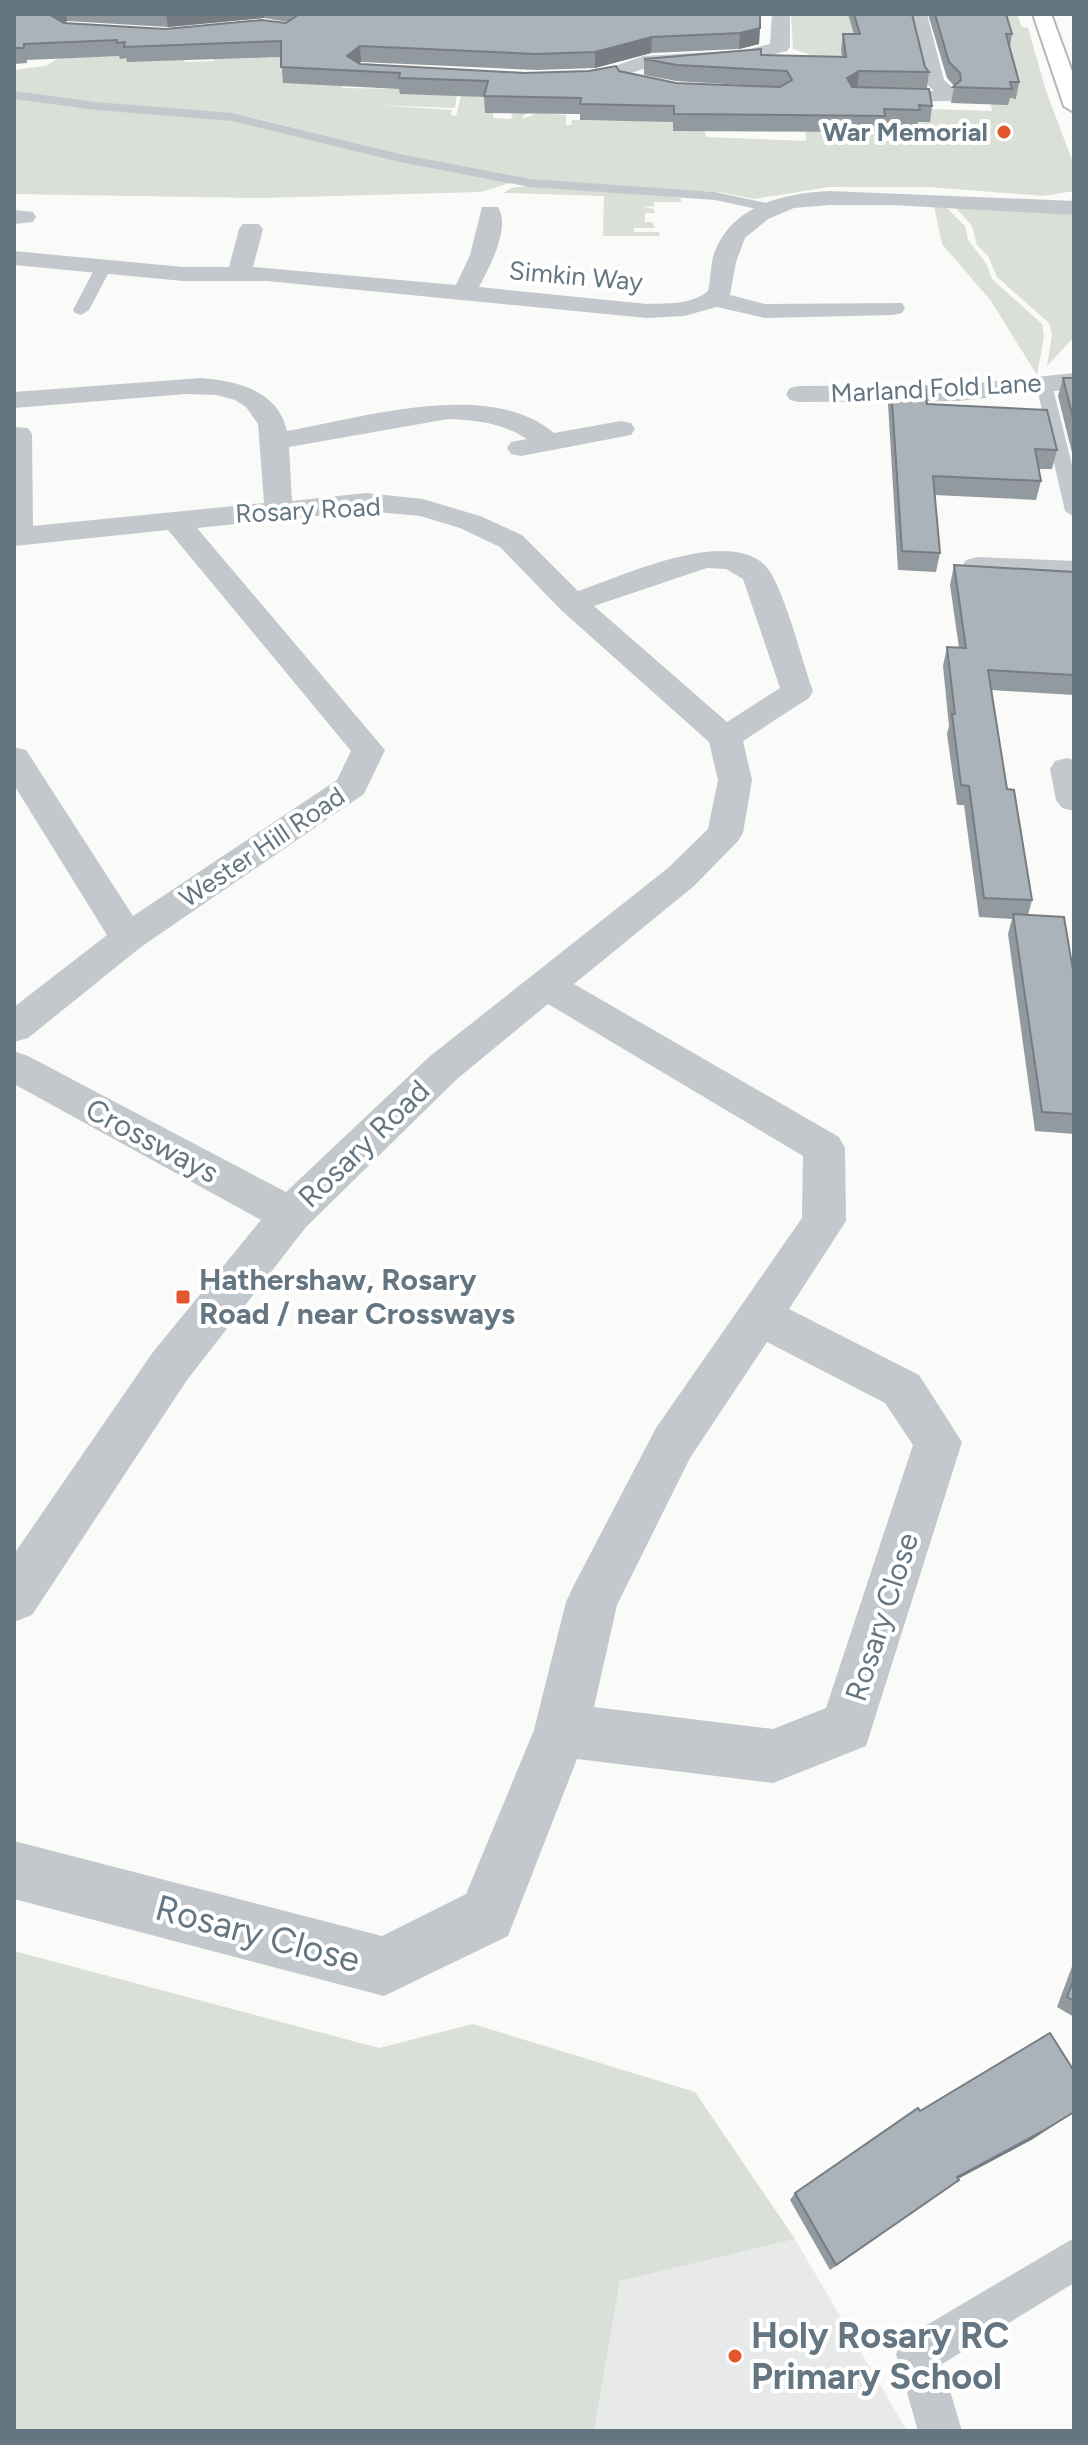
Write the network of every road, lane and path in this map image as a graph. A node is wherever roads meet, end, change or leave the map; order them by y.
1 (781, 14) edge
2 (918, 14) edge
3 (1042, 14) edge
4 (612, 75) junction
5 (539, 77) edge
6 (644, 85) edge
7 (14, 95) edge
8 (857, 96) edge
9 (1074, 106) edge
10 (771, 208) junction
11 (1074, 208) edge
12 (484, 226) dead end
13 (241, 238) dead end
14 (14, 258) edge
15 (103, 268) junction
16 (239, 273) junction
17 (463, 294) junction
18 (714, 299) junction
19 (893, 308) dead end
20 (81, 310) dead end
21 (1074, 381) edge
22 (1044, 384) junction
23 (799, 394) dead end
24 (14, 400) edge
25 (621, 429) dead end
26 (18, 434) dead end
27 (275, 441) junction
28 (549, 443) junction
29 (516, 449) dead end
30 (279, 509) junction
31 (1074, 511) edge
32 (174, 519) junction
33 (16, 537) edge
34 (977, 566) edge
35 (1074, 570) edge
36 (572, 603) junction
37 (725, 738) junction
38 (14, 757) edge
39 (128, 938) junction
40 (546, 985) junction
41 (14, 1028) edge
42 (14, 1066) edge
43 (290, 1215) junction
44 (760, 1316) junction
45 (14, 1598) edge
46 (561, 1730) junction
47 (14, 1870) edge
48 (1074, 2259) edge
49 (940, 2431) edge

1 - 4 street
2 - 8 street
3 - 9 highway
4 - 5 street
4 - 6 street
7 - 10 lane
10 - 11 street
10 - 18 street
12 - 17 street
13 - 16 street
14 - 15 street, Simkin Way
15 - 16 street, Simkin Way
15 - 20 lane
16 - 17 street, Simkin Way
17 - 18 street, Simkin Way
18 - 19 street
21 - 22 street, Marland Fold Lane
22 - 23 street, Marland Fold Lane
22 - 31 lane
24 - 27 street
25 - 28 street
26 - 33 street
27 - 28 street
27 - 30 street
28 - 29 street
30 - 32 street, Rosary Road
30 - 36 street, Rosary Road
32 - 33 street, Rosary Road
32 - 39 street, Wester Hill Road
34 - 35 street
36 - 37 street, Rosary Road
36 - 37 street
37 - 40 street, Rosary Road
38 - 39 street
39 - 41 street, Wester Hill Road
40 - 43 street, Rosary Road
40 - 44 street, Rosary Close
42 - 43 street, Crossways
43 - 45 street, Rosary Road
44 - 46 street, Rosary Close
44 - 46 street, Rosary Close
46 - 47 street, Rosary Close
48 - 49 lane

